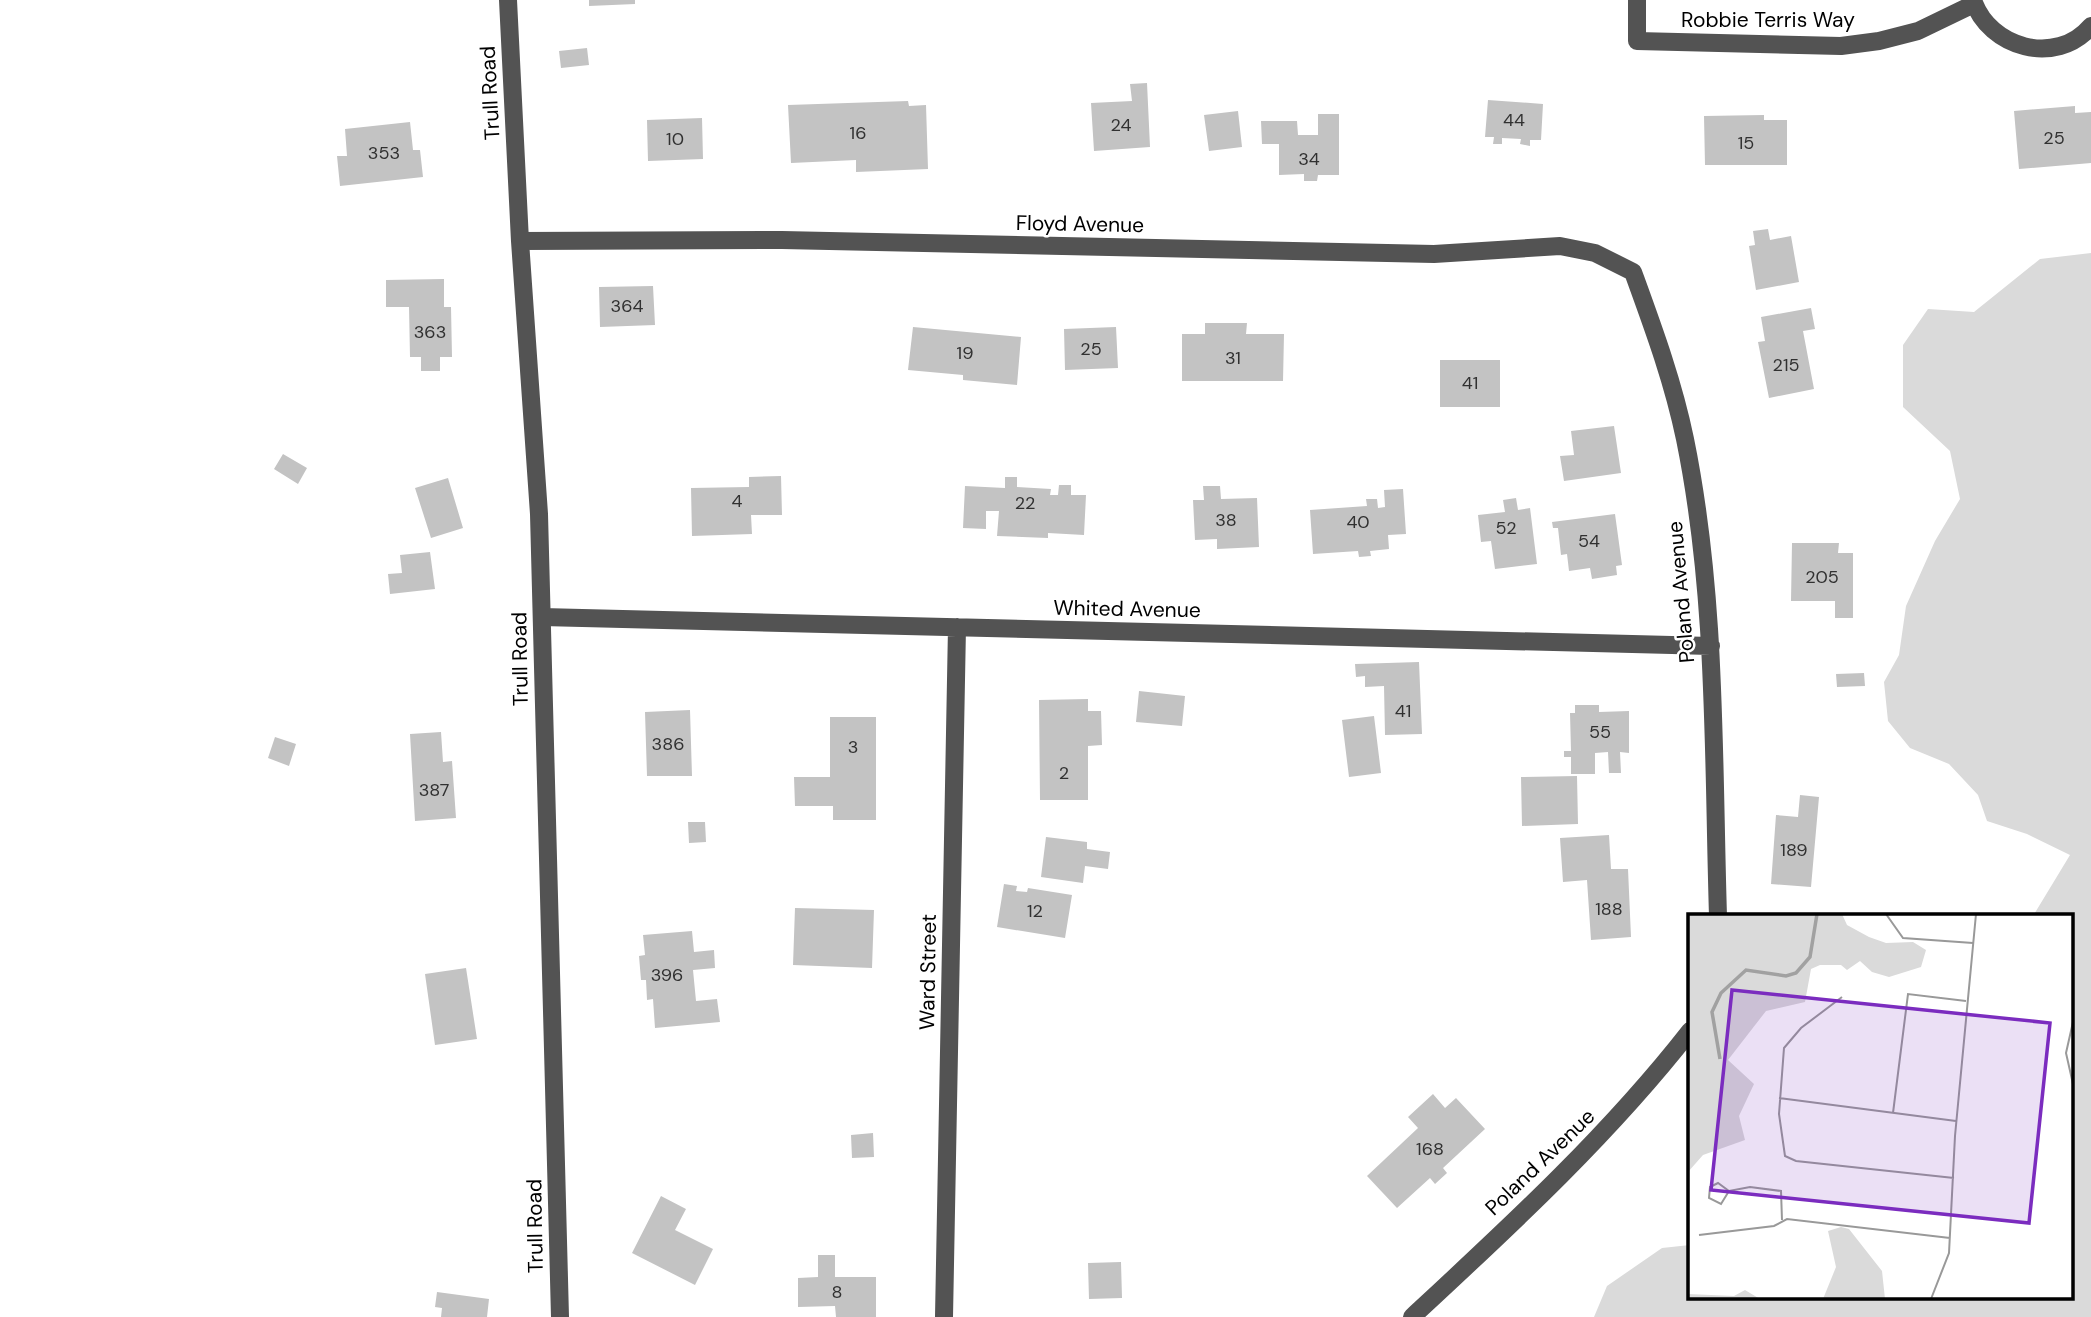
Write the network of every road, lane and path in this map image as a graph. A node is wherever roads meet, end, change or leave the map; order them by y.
1 (508, 0) edge
2 (1637, 0) edge
3 (1973, 2) edge
4 (2091, 26) edge
5 (520, 241) junction
6 (1633, 272) joint
7 (542, 617) junction
8 (957, 627) junction
9 (1711, 646) junction
10 (1718, 914) edge
11 (1688, 1034) edge
12 (560, 1317) edge
13 (944, 1317) edge
14 (1412, 1317) edge

1 - 5 street, Trull Road
2 - 3 street, Robbie Terris Way
3 - 4 street, Robbie Terris Way
5 - 6 street, Floyd Avenue
5 - 7 street, Trull Road
6 - 9 street, Poland Avenue
7 - 8 street, Whited Avenue
7 - 12 street, Trull Road
8 - 9 street, Whited Avenue
8 - 13 street, Ward Street
9 - 10 street, Poland Avenue
11 - 14 street, Poland Avenue

